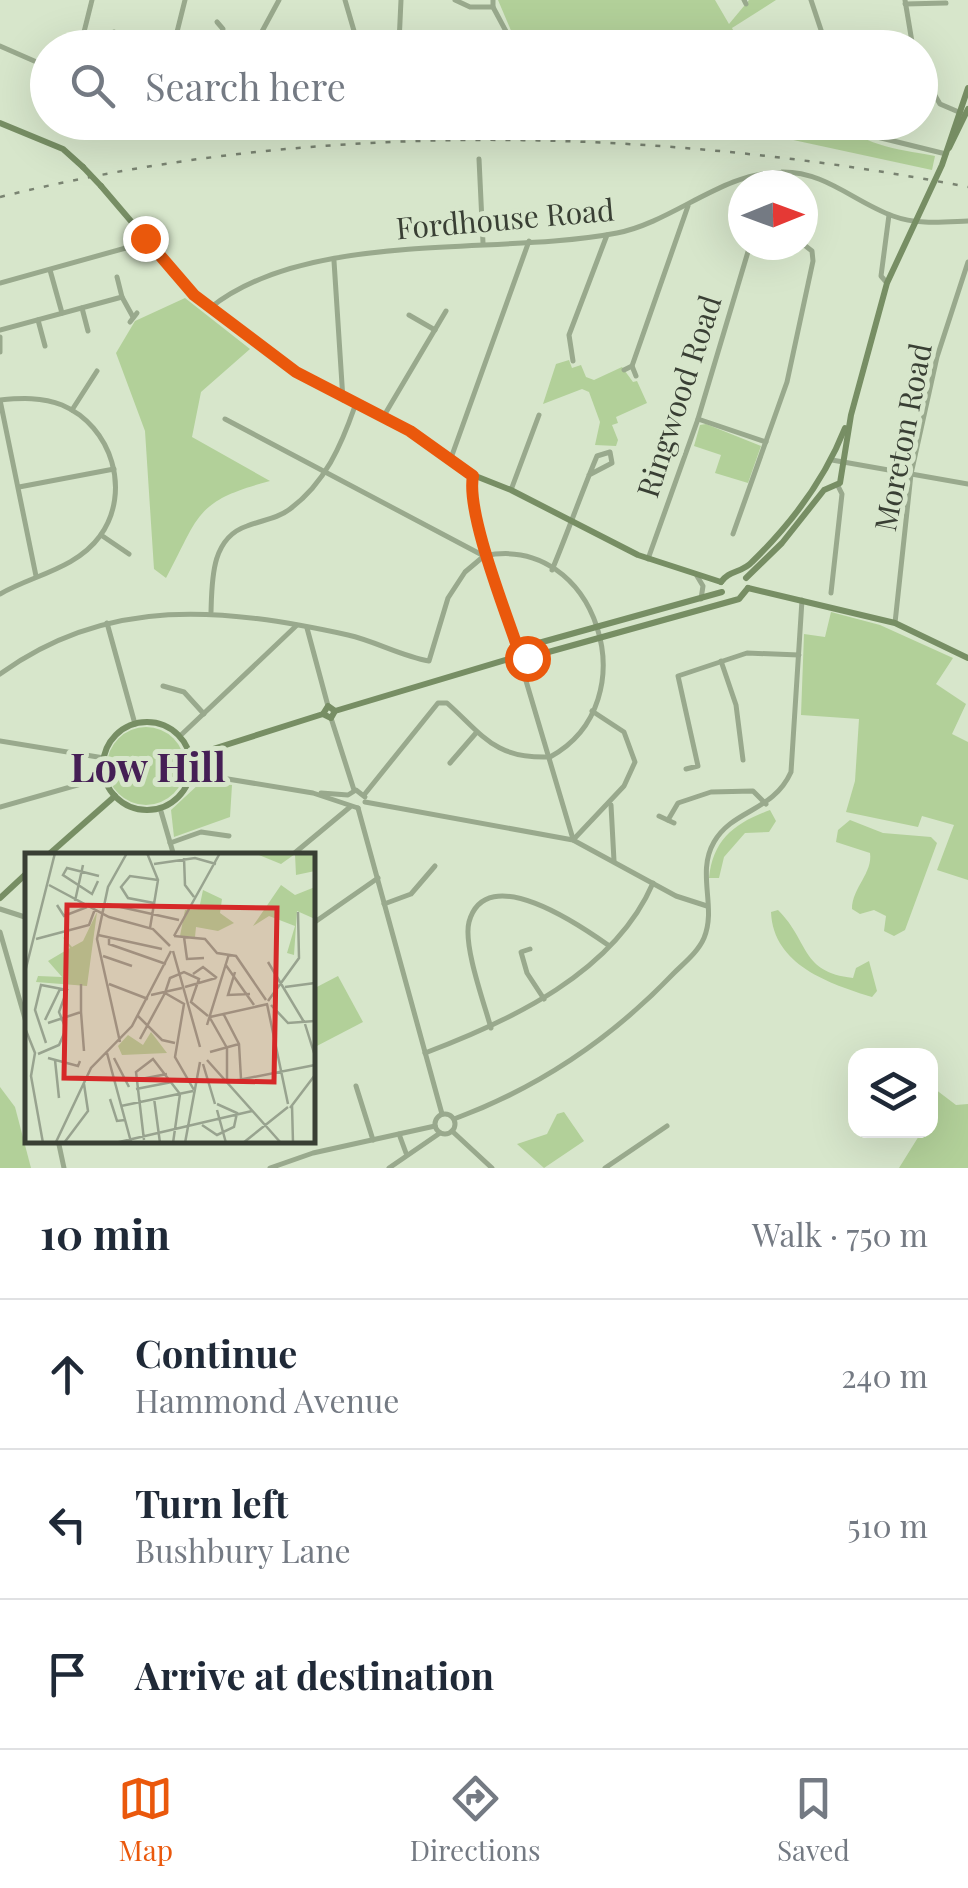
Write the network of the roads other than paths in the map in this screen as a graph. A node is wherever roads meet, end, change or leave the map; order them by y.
1 (92, 0) edge
2 (185, 0) edge
3 (344, 0) edge
4 (401, 0) edge
5 (811, 0) edge
6 (275, 1) edge
7 (458, 2) edge
8 (905, 2) edge
9 (946, 3) dead end
10 (493, 4) edge
11 (217, 22) dead end
12 (84, 30) edge
13 (177, 30) edge
14 (225, 30) edge
15 (261, 30) edge
16 (354, 30) edge
17 (400, 30) edge
18 (506, 30) edge
19 (821, 30) edge
20 (910, 30) edge
21 (0, 46) edge
22 (30, 59) edge
23 (968, 88) edge
24 (938, 101) edge
25 (964, 112) edge
26 (0, 122) edge
27 (30, 135) edge
28 (42, 140) edge
29 (889, 140) edge
30 (946, 154) junction
31 (480, 160) dead end
32 (818, 179) edge
33 (728, 187) edge
34 (688, 206) junction
35 (889, 215) junction
36 (912, 221) junction
37 (968, 221) edge
38 (607, 234) junction
39 (145, 238) junction
40 (529, 242) junction
41 (483, 243) junction
42 (746, 260) edge
43 (813, 260) edge
44 (334, 261) junction
45 (968, 262) edge
46 (50, 270) junction
47 (116, 278) dead end
48 (0, 283) edge
49 (887, 283) junction
50 (122, 298) junction
51 (82, 308) junction
52 (210, 308) junction
53 (446, 311) dead end
54 (62, 314) junction
55 (409, 315) dead end
56 (134, 317) dead end
57 (38, 320) junction
58 (435, 330) junction
59 (88, 331) dead end
60 (0, 333) edge
61 (44, 346) dead end
62 (0, 352) edge
63 (569, 357) dead end
64 (97, 371) dead end
65 (636, 376) dead end
66 (0, 400) edge
67 (343, 400) junction
68 (356, 406) junction
69 (72, 410) junction
70 (539, 415) dead end
71 (851, 415) junction
72 (225, 419) dead end
73 (382, 419) junction
74 (698, 419) junction
75 (766, 442) junction
76 (451, 458) junction
77 (832, 460) junction
78 (844, 465) junction
79 (114, 469) junction
80 (327, 471) junction
81 (912, 474) junction
82 (473, 476) junction
83 (589, 476) junction
84 (821, 479) junction
85 (968, 484) edge
86 (833, 487) junction
87 (18, 488) junction
88 (511, 490) junction
89 (572, 521) junction
90 (734, 534) dead end
91 (101, 536) junction
92 (128, 554) dead end
93 (486, 555) junction
94 (648, 559) junction
95 (552, 570) junction
96 (738, 572) junction
97 (36, 576) junction
98 (697, 576) junction
99 (746, 578) junction
100 (721, 582) junction
101 (748, 588) junction
102 (831, 593) dead end
103 (0, 594) edge
104 (725, 595) junction
105 (700, 599) junction
106 (802, 600) junction
107 (210, 613) junction
108 (108, 623) junction
109 (895, 624) junction
110 (296, 626) junction
111 (306, 628) junction
112 (292, 634) junction
113 (602, 634) junction
114 (306, 637) junction
115 (522, 655) junction
116 (800, 655) junction
117 (968, 658) edge
118 (722, 661) junction
119 (0, 674) edge
120 (180, 682) dead end
121 (163, 686) dead end
122 (178, 690) junction
123 (592, 711) junction
124 (329, 712) junction
125 (204, 714) junction
126 (135, 724) junction
127 (476, 733) junction
128 (180, 736) junction
129 (0, 740) edge
130 (189, 752) junction
131 (550, 757) junction
132 (104, 758) junction
133 (743, 760) dead end
134 (450, 763) dead end
135 (686, 768) dead end
136 (191, 772) junction
137 (95, 781) dead end
138 (711, 792) junction
139 (115, 796) junction
140 (364, 798) junction
141 (350, 799) junction
142 (712, 801) dead end
143 (611, 802) junction
144 (766, 804) junction
145 (0, 806) edge
146 (160, 808) junction
147 (358, 808) junction
148 (659, 816) dead end
149 (229, 836) dead end
150 (573, 840) junction
151 (170, 843) junction
152 (50, 853) edge
153 (173, 853) edge
154 (293, 853) edge
155 (614, 861) junction
156 (435, 866) dead end
157 (25, 875) edge
158 (378, 878) junction
159 (653, 883) junction
160 (0, 898) edge
161 (384, 904) junction
162 (707, 906) junction
163 (0, 909) edge
164 (25, 917) edge
165 (315, 922) edge
166 (0, 932) edge
167 (520, 942) dead end
168 (608, 945) junction
169 (530, 949) dead end
170 (521, 952) junction
171 (16, 987) junction
172 (25, 988) edge
173 (544, 998) junction
174 (25, 1018) edge
175 (491, 1028) junction
176 (425, 1053) junction
177 (356, 1086) dead end
178 (442, 1114) junction
179 (454, 1119) junction
180 (668, 1126) dead end
181 (438, 1129) junction
182 (452, 1131) junction
183 (400, 1134) junction
184 (373, 1140) junction
185 (59, 1143) edge
186 (406, 1153) junction
187 (64, 1168) edge
188 (270, 1168) edge
189 (389, 1168) edge
190 (492, 1168) edge
191 (605, 1168) edge

1 - 12 street
2 - 13 street
3 - 16 street
4 - 17 street
5 - 19 street
6 - 15 street
7 - 10 street
8 - 9 street
8 - 20 street
10 - 18 street
11 - 14 street
21 - 22 street
23 - 25 street
24 - 25 street
25 - 30 street
26 - 27 street, bridge
28 - 39 street, bridge
29 - 30 street
30 - 36 street
31 - 41 street
32 - 35 street, Fordhouse Road
33 - 34 street, Fordhouse Road
34 - 38 street, Fordhouse Road
34 - 65 street
35 - 36 street, Fordhouse Road
35 - 49 street
36 - 37 street, Fordhouse Road
36 - 49 street
38 - 40 street, Fordhouse Road
38 - 63 street
39 - 46 street
39 - 52 street
40 - 41 street, Fordhouse Road
40 - 76 street
41 - 44 street, Fordhouse Road
42 - 74 street, Ringwood Road
43 - 75 street
44 - 52 street, Fordhouse Road
44 - 67 street
45 - 81 street, Moreton Road
46 - 48 street
46 - 54 street
47 - 50 street
49 - 71 street
50 - 51 street
50 - 56 street
51 - 54 street
51 - 59 street
52 - 67 street
53 - 58 street
54 - 57 street
55 - 58 street
57 - 60 street
57 - 61 street
58 - 73 street
60 - 62 street
64 - 69 street
66 - 69 street
66 - 87 street
67 - 68 street
68 - 73 street
68 - 80 street
69 - 79 street
70 - 88 street
71 - 77 street
71 - 78 street
72 - 80 street
73 - 76 street
74 - 75 street
74 - 94 street, Ringwood Road
75 - 90 street
76 - 82 street
77 - 78 street
77 - 84 street
78 - 81 street
78 - 86 street
79 - 87 street
79 - 91 street
80 - 93 street
80 - 107 street
81 - 85 street
81 - 109 street, Moreton Road
82 - 88 street
82 - 93 street
83 - 83 street
83 - 89 street
84 - 86 street
84 - 96 street
86 - 99 street
86 - 102 street
87 - 97 street
88 - 89 street
89 - 94 street
89 - 95 street
91 - 92 street
91 - 97 street
93 - 95 street
93 - 111 street
93 - 115 street
94 - 98 street
95 - 113 street
96 - 99 street
96 - 100 street
97 - 103 street
98 - 100 street
98 - 105 street
99 - 101 street
100 - 104 street
101 - 104 street
101 - 106 street
104 - 105 street
104 - 113 street
105 - 113 street
106 - 109 street
106 - 116 street
107 - 108 street
107 - 110 street
108 - 119 street
108 - 126 street
109 - 117 street
110 - 111 street
110 - 112 street
111 - 114 street
112 - 114 street
112 - 125 street
113 - 115 street
113 - 123 street
114 - 124 street
115 - 124 street
115 - 131 street
116 - 118 street
116 - 144 street
118 - 133 street
118 - 135 street
120 - 122 street
121 - 122 street
122 - 125 street
123 - 131 street
123 - 143 street
124 - 130 street
124 - 141 street
125 - 128 street
126 - 128 street
126 - 132 street
127 - 131 street
127 - 134 street
127 - 140 street
128 - 130 street
129 - 132 street
130 - 136 street
131 - 150 street
132 - 139 street
136 - 141 street
136 - 146 street
137 - 145 street
138 - 142 street
138 - 144 street
138 - 148 street
139 - 146 street
139 - 152 street
140 - 141 street
140 - 147 street
140 - 150 street
141 - 147 street
141 - 154 street
143 - 150 street
143 - 155 street
144 - 162 street
146 - 151 street
147 - 158 street
149 - 151 street
150 - 155 street
151 - 153 street
155 - 159 street
156 - 161 street
157 - 160 street
158 - 161 street
158 - 165 street
159 - 162 street
159 - 168 street
161 - 176 street
162 - 179 street
163 - 164 street
166 - 171 street
167 - 170 street
168 - 173 street
168 - 175 street
169 - 170 street
170 - 173 street
171 - 172 street
171 - 174 street
173 - 175 street
175 - 176 street
176 - 178 street
177 - 184 street
178 - 179 street
178 - 181 street
179 - 182 street
180 - 191 street
181 - 182 street
181 - 183 street
181 - 186 street
182 - 190 street
183 - 184 street
183 - 186 street
184 - 188 street
185 - 187 street
186 - 189 street

